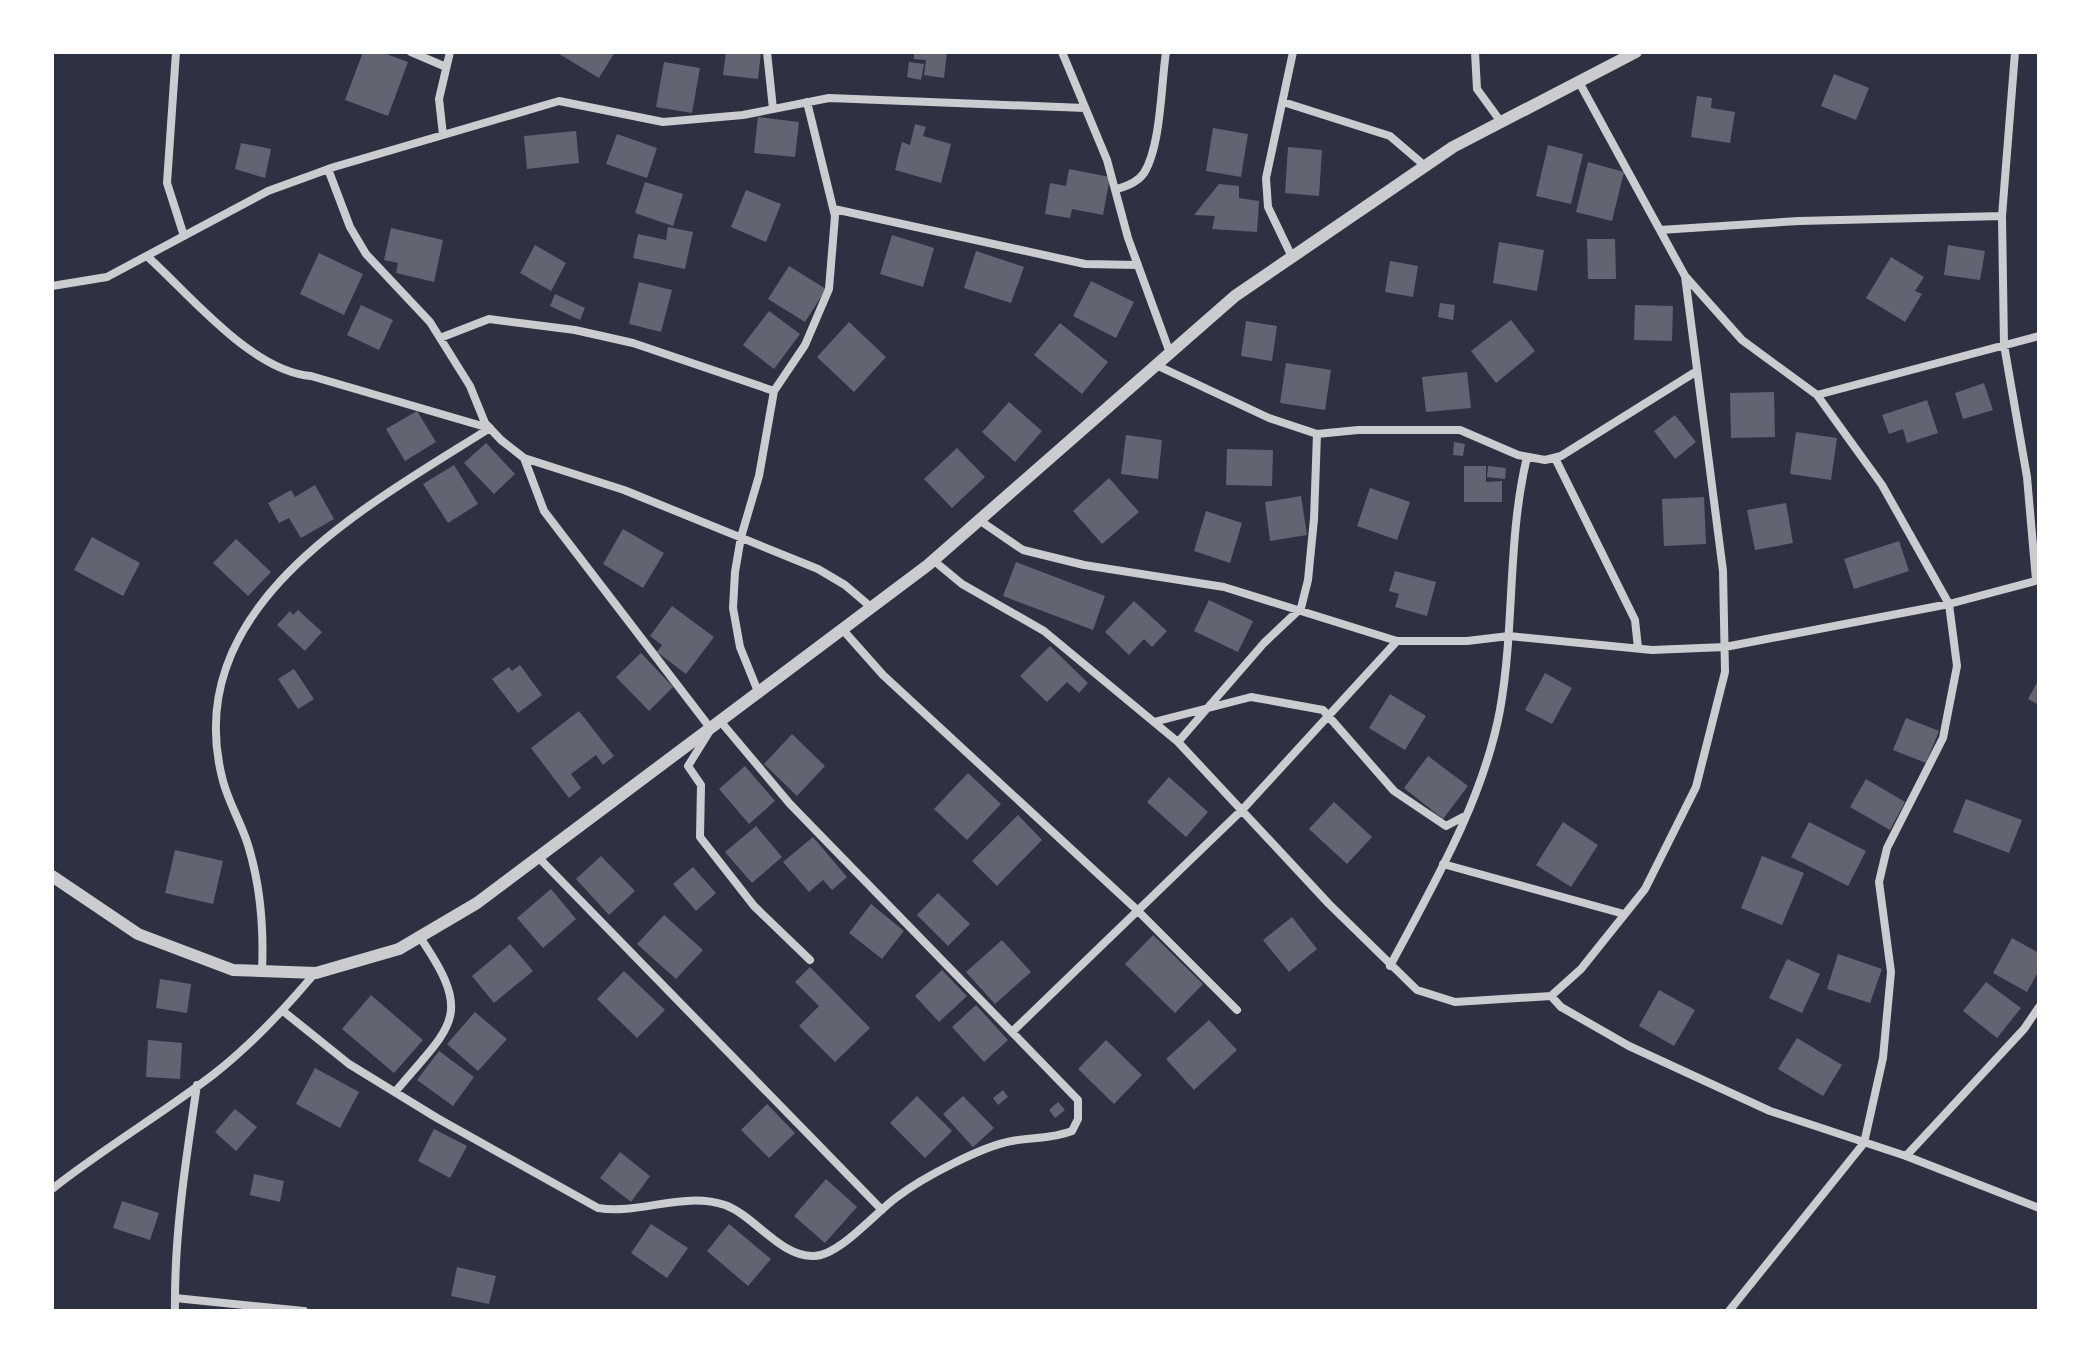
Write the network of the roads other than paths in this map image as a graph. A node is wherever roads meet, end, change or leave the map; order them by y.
1 (176, 52) edge
2 (411, 52) edge
3 (450, 52) edge
4 (767, 52) edge
5 (1062, 52) edge
6 (1166, 52) edge
7 (1293, 52) edge
8 (1475, 52) edge
9 (1636, 52) edge
10 (2015, 52) edge
11 (446, 67) junction
12 (1579, 82) junction
13 (807, 102) junction
14 (1283, 102) junction
15 (1085, 108) junction
16 (773, 109) junction
17 (1501, 122) junction
18 (443, 135) junction
19 (1425, 166) junction
20 (328, 169) junction
21 (1117, 189) junction
22 (834, 209) junction
23 (2002, 216) junction
24 (1660, 230) junction
25 (184, 236) junction
26 (1292, 257) junction
27 (149, 258) junction
28 (1138, 265) junction
29 (1685, 276) junction
30 (52, 286) edge
31 (2039, 336) edge
32 (440, 338) junction
33 (2004, 345) junction
34 (1170, 353) junction
35 (1156, 365) junction
36 (1697, 371) junction
37 (774, 391) junction
38 (1817, 395) junction
39 (490, 428) junction
40 (1317, 434) junction
41 (1527, 457) junction
42 (524, 458) junction
43 (1555, 458) junction
44 (979, 520) junction
45 (741, 537) junction
46 (933, 560) junction
47 (2038, 580) edge
48 (1949, 604) junction
49 (872, 608) junction
50 (1301, 608) junction
51 (843, 630) junction
52 (1509, 636) junction
53 (1397, 641) junction
54 (1725, 647) junction
55 (1638, 648) junction
56 (759, 694) junction
57 (1206, 708) junction
58 (1329, 716) junction
59 (1154, 722) junction
60 (716, 726) junction
61 (1178, 742) junction
62 (1243, 809) junction
63 (1464, 817) junction
64 (538, 857) junction
65 (1443, 864) junction
66 (52, 876) edge
67 (1136, 909) junction
68 (1624, 914) junction
69 (419, 936) junction
70 (810, 960) dead end
71 (1390, 966) junction
72 (262, 971) junction
73 (316, 973) junction
74 (1551, 996) junction
75 (2039, 1007) edge
76 (1237, 1010) dead end
77 (283, 1011) junction
78 (1013, 1031) junction
79 (197, 1085) junction
80 (395, 1092) junction
81 (1864, 1143) junction
82 (1906, 1156) junction
83 (52, 1189) edge
84 (2039, 1208) edge
85 (882, 1210) junction
86 (175, 1298) junction
87 (175, 1311) edge
88 (304, 1311) edge
89 (1729, 1311) edge

1 - 25 street
2 - 11 street
3 - 11 street
4 - 16 street
5 - 15 street
6 - 21 street
7 - 14 street
8 - 17 street
9 - 12 street
10 - 23 street
11 - 18 street
12 - 17 street
12 - 24 street
13 - 15 street
13 - 16 street
13 - 22 street
14 - 19 street
14 - 26 street
15 - 21 street
16 - 18 street
17 - 19 street
18 - 20 street
19 - 26 street
20 - 25 street
20 - 32 street
21 - 28 street
22 - 28 street
22 - 37 street
23 - 24 street
23 - 33 street
24 - 29 street
25 - 27 street
26 - 34 street
27 - 30 street
27 - 39 street
28 - 34 street
29 - 36 street
29 - 38 street
31 - 33 street
32 - 37 street
32 - 39 street
33 - 38 street
33 - 47 street
34 - 35 street
35 - 40 street
35 - 44 street
36 - 43 street
36 - 54 street
37 - 45 street
38 - 48 street
39 - 42 street
39 - 72 street
40 - 41 street
40 - 50 street
41 - 43 street
41 - 52 street
42 - 45 street
42 - 60 street
43 - 55 street
44 - 46 street
44 - 50 street
45 - 49 street
45 - 56 street
46 - 49 street
46 - 59 street
47 - 48 street
48 - 54 street
48 - 81 street
49 - 51 street
50 - 53 street
50 - 57 street
51 - 56 street
51 - 67 street
52 - 53 street
52 - 55 street
52 - 63 street
53 - 58 street
54 - 55 street
54 - 68 street
56 - 60 street
57 - 58 street
57 - 59 street
57 - 61 street
58 - 62 street
58 - 63 street
59 - 61 street
60 - 64 street
60 - 70 street
60 - 78 street
61 - 62 street
62 - 67 street
62 - 71 street
63 - 65 street
64 - 69 street
64 - 85 street
65 - 68 street
65 - 71 street
66 - 72 street
67 - 76 street
67 - 78 street
68 - 74 street
69 - 73 street
69 - 80 street
71 - 74 street
72 - 73 street
73 - 77 street
74 - 81 street
75 - 82 street
77 - 79 street
77 - 80 street
78 - 85 street
79 - 83 street
79 - 86 street
80 - 85 street
81 - 82 street
81 - 89 street
82 - 84 street
86 - 87 street
86 - 88 street

